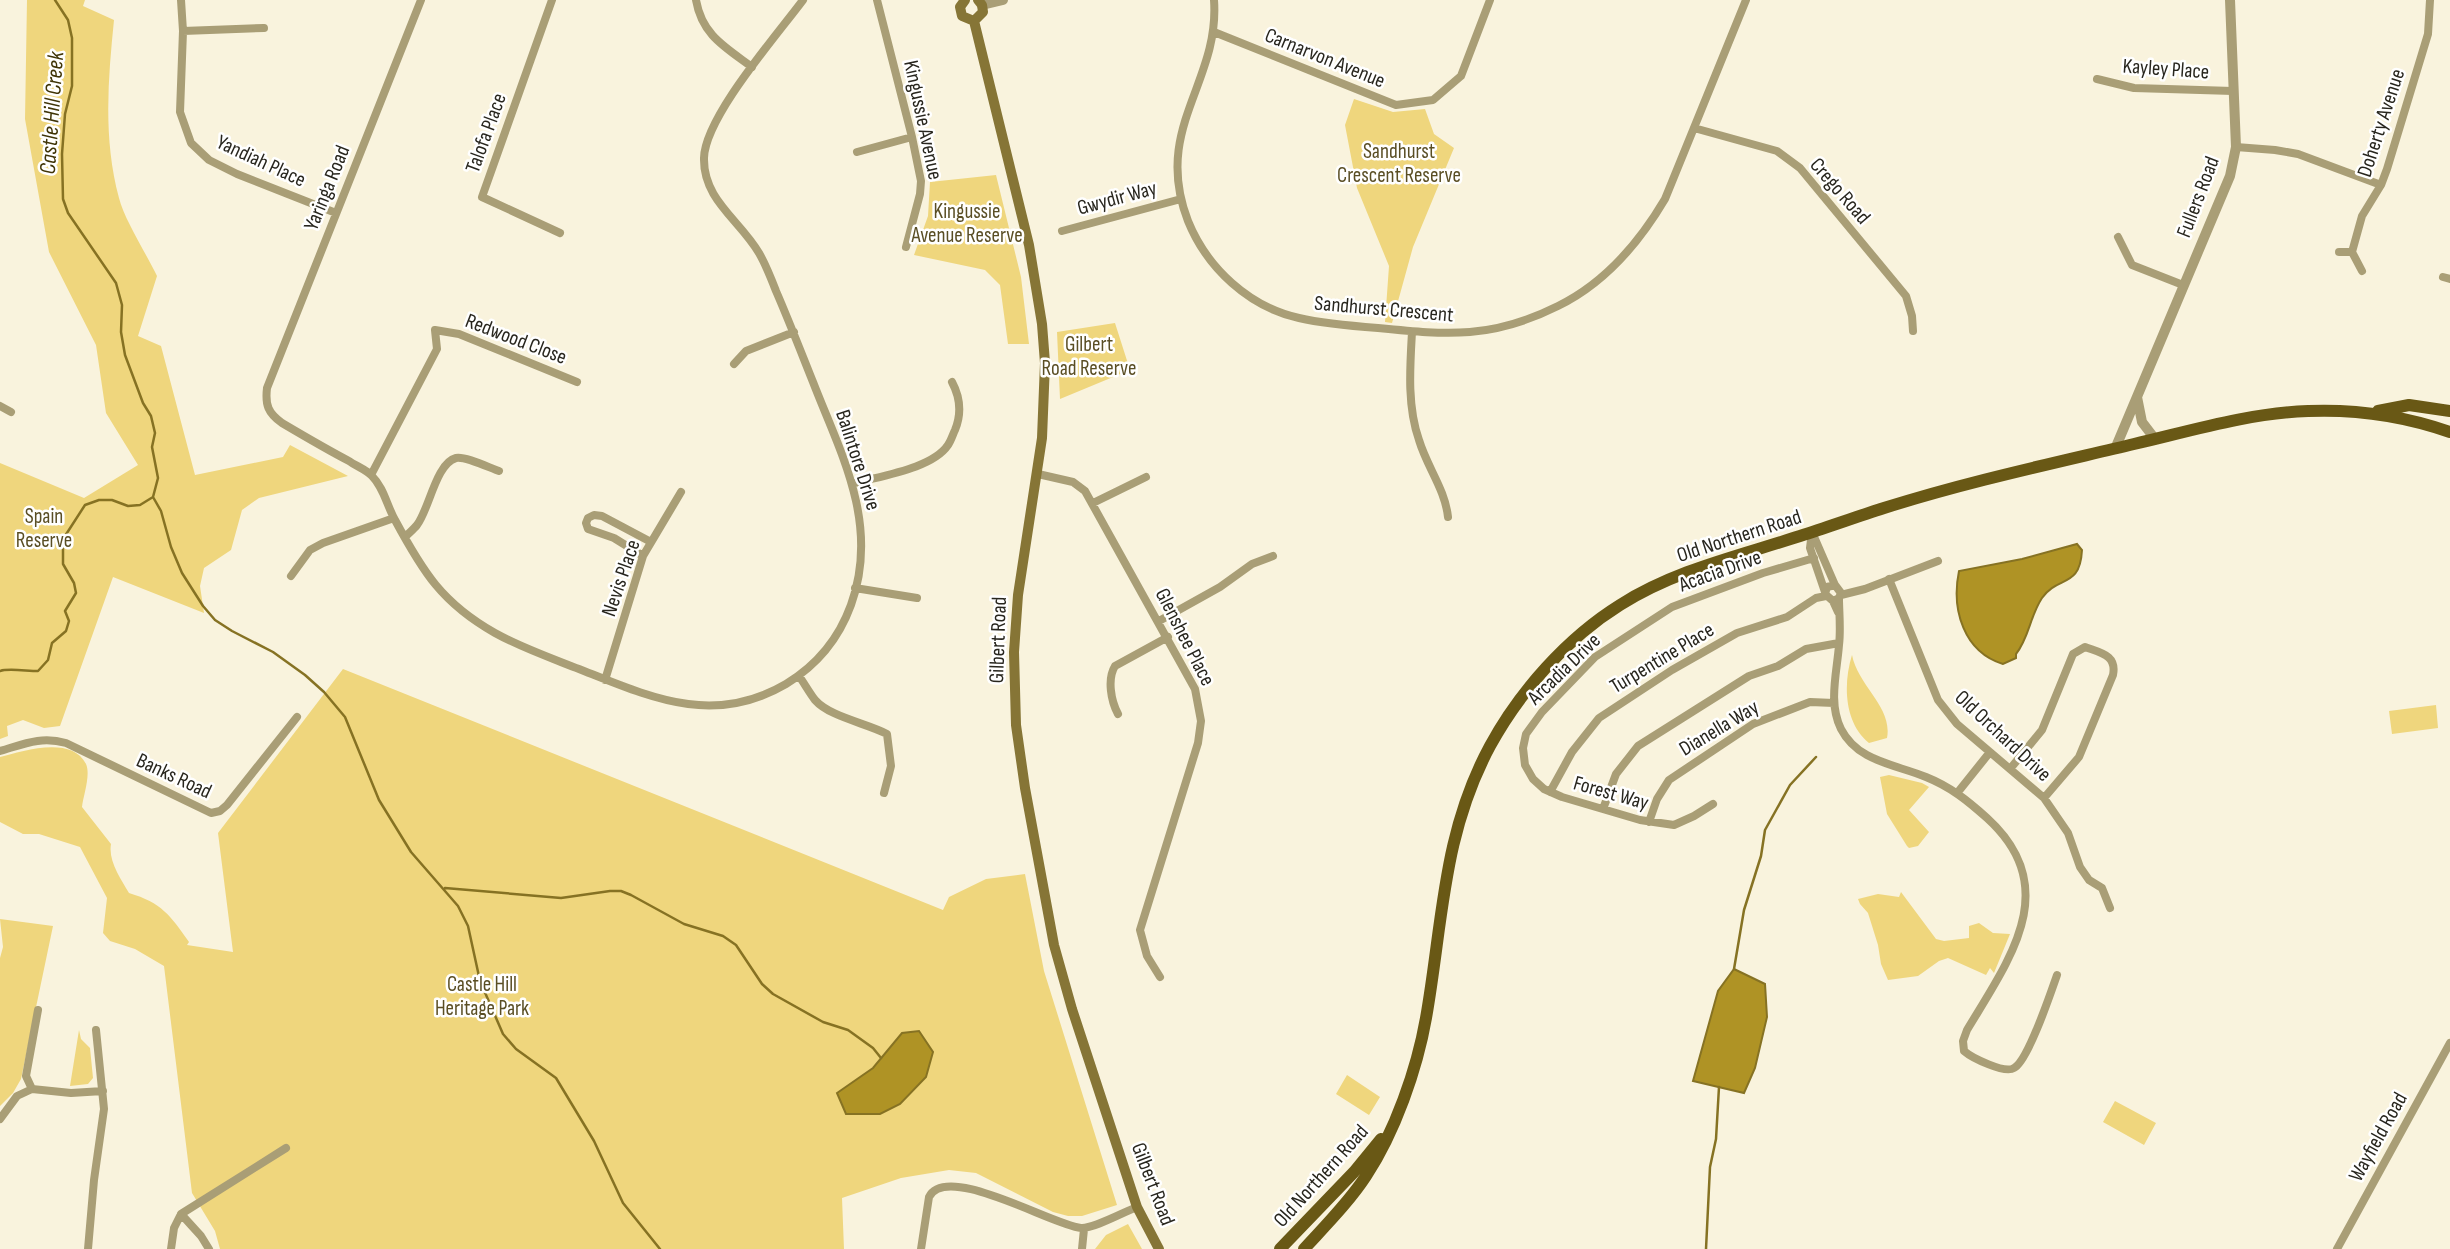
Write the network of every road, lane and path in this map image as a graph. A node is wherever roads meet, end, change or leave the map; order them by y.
1 (181, 0) edge
2 (421, 0) edge
3 (552, 0) edge
4 (695, 0) edge
5 (803, 0) edge
6 (877, 0) edge
7 (965, 0) edge
8 (1003, 0) edge
9 (1214, 0) edge
10 (1490, 0) edge
11 (1746, 0) edge
12 (2230, 0) edge
13 (2430, 0) edge
14 (980, 3) edge
15 (974, 21) junction
16 (264, 28) dead end
17 (183, 31) junction
18 (1214, 32) junction
19 (752, 67) junction
20 (2097, 79) dead end
21 (2233, 91) junction
22 (1694, 128) junction
23 (912, 137) junction
24 (2236, 147) junction
25 (857, 152) dead end
26 (2381, 185) junction
27 (1181, 199) junction
28 (336, 213) junction
29 (1062, 231) dead end
30 (560, 233) dead end
31 (2118, 237) dead end
32 (906, 247) dead end
33 (2339, 252) dead end
34 (2353, 252) junction
35 (2362, 271) dead end
36 (2183, 285) junction
37 (1913, 331) dead end
38 (794, 332) junction
39 (1412, 332) junction
40 (734, 364) dead end
41 (577, 382) dead end
42 (952, 382) dead end
43 (2137, 397) junction
44 (0, 406) edge
45 (2450, 411) edge
46 (11, 412) dead end
47 (2371, 413) junction
48 (2450, 432) edge
49 (2155, 439) junction
50 (2115, 449) junction
51 (499, 471) dead end
52 (1038, 474) junction
53 (372, 475) junction
54 (1146, 477) dead end
55 (852, 484) junction
56 (681, 492) dead end
57 (1093, 503) junction
58 (1448, 517) dead end
59 (394, 518) junction
60 (1812, 532) junction
61 (405, 537) junction
62 (651, 542) junction
63 (643, 556) junction
64 (1273, 556) dead end
65 (1814, 558) junction
66 (1938, 561) dead end
67 (291, 576) dead end
68 (1889, 579) junction
69 (855, 588) junction
70 (1836, 593) junction
71 (917, 598) dead end
72 (1159, 621) junction
73 (1642, 626) joint
74 (1168, 638) junction
75 (1839, 643) junction
76 (799, 676) junction
77 (606, 680) junction
78 (1834, 703) junction
79 (1118, 714) dead end
80 (297, 717) dead end
81 (1522, 748) joint
82 (0, 751) edge
83 (1990, 752) junction
84 (2010, 769) junction
85 (1550, 792) junction
86 (1958, 792) junction
87 (884, 793) dead end
88 (2044, 798) junction
89 (1713, 804) dead end
90 (1603, 809) junction
91 (1649, 822) junction
92 (2110, 908) dead end
93 (2057, 975) dead end
94 (1160, 977) dead end
95 (38, 1010) dead end
96 (96, 1030) dead end
97 (2450, 1043) edge
98 (32, 1089) junction
99 (103, 1091) junction
100 (0, 1119) edge
101 (1390, 1129) junction
102 (286, 1148) dead end
103 (1137, 1207) junction
104 (181, 1214) junction
105 (1084, 1229) junction
106 (88, 1249) edge
107 (171, 1249) edge
108 (209, 1249) edge
109 (921, 1249) edge
110 (1082, 1249) edge
111 (1159, 1249) edge
112 (1280, 1249) edge
113 (1304, 1249) edge
114 (2337, 1249) edge

1 - 17 street, Yandiah Place
2 - 28 street, Yaringa Road
3 - 30 street, Talofa Place
4 - 19 street
5 - 19 street, Balintore Drive
6 - 23 street, Kingussie Avenue
7 - 15 main road, Gilbert Road
8 - 14 street
9 - 18 street, Sandhurst Crescent
10 - 18 street, Carnarvon Avenue
11 - 22 street, Sandhurst Crescent
12 - 21 street, Fullers Road
13 - 26 street, Doherty Avenue
14 - 15 main road
15 - 52 main road, Gilbert Road
16 - 17 street
17 - 28 street, Yandiah Place
18 - 27 street, Sandhurst Crescent
19 - 38 street, Balintore Drive
20 - 21 street, Kayley Place
21 - 24 street, Fullers Road
22 - 37 street, Crego Road
22 - 39 street, Sandhurst Crescent
23 - 25 street
23 - 32 street, Kingussie Avenue
24 - 26 street
24 - 36 street, Fullers Road
26 - 34 street, Doherty Avenue
27 - 29 street, Gwydir Way
27 - 39 street, Sandhurst Crescent
28 - 53 street, Yaringa Road
31 - 36 street
33 - 34 street
34 - 35 street
36 - 43 street, Fullers Road
38 - 40 street
38 - 55 street, Balintore Drive
39 - 58 street
41 - 53 street, Redwood Close
42 - 55 street
43 - 49 street
43 - 50 street, Fullers Road
44 - 46 street
45 - 47 main road
47 - 48 main road, Old Northern Road
47 - 49 main road, Old Northern Road
49 - 50 main road, Old Northern Road
50 - 60 main road, Old Northern Road
51 - 61 street
52 - 57 street, Glenshee Place
52 - 103 main road, Gilbert Road
53 - 59 street, Balintore Drive
54 - 57 street
55 - 69 street, Balintore Drive
56 - 62 street, Nevis Place
57 - 72 street, Glenshee Place
59 - 61 street, Balintore Drive
59 - 67 street
60 - 65 street
60 - 70 street
60 - 101 main road, Old Northern Road
61 - 77 street, Balintore Drive
62 - 63 street, Nevis Place
62 - 63 street
63 - 77 street, Nevis Place
64 - 72 street
65 - 70 street
65 - 73 street, Acacia Drive
66 - 68 street, Turpentine Place
68 - 70 street, Turpentine Place
68 - 83 street, Old Orchard Drive
69 - 71 street
69 - 76 street, Balintore Drive
70 - 75 street
70 - 85 street, Turpentine Place
72 - 74 street, Glenshee Place
73 - 81 street, Arcadia Drive
74 - 79 street
74 - 94 street, Glenshee Place
75 - 78 street
75 - 90 street
76 - 77 street, Balintore Drive
76 - 87 street
78 - 86 street
78 - 91 street, Dianella Way
80 - 82 street, Banks Road
81 - 85 street, Forest Way
83 - 84 street, Old Orchard Drive
83 - 86 street
84 - 88 street, Old Orchard Drive
84 - 88 street
85 - 90 street, Forest Way
86 - 93 street
88 - 92 street, Old Orchard Drive
89 - 91 street, Forest Way
90 - 91 street, Forest Way
95 - 98 street
96 - 99 street
97 - 114 street, Wayfield Road
98 - 99 street
98 - 100 street
99 - 106 street
101 - 112 main road, Old Northern Road
101 - 113 main road, Old Northern Road
102 - 104 street
103 - 105 street
103 - 111 main road, Gilbert Road
104 - 107 street
104 - 108 street
105 - 109 street
105 - 110 street

